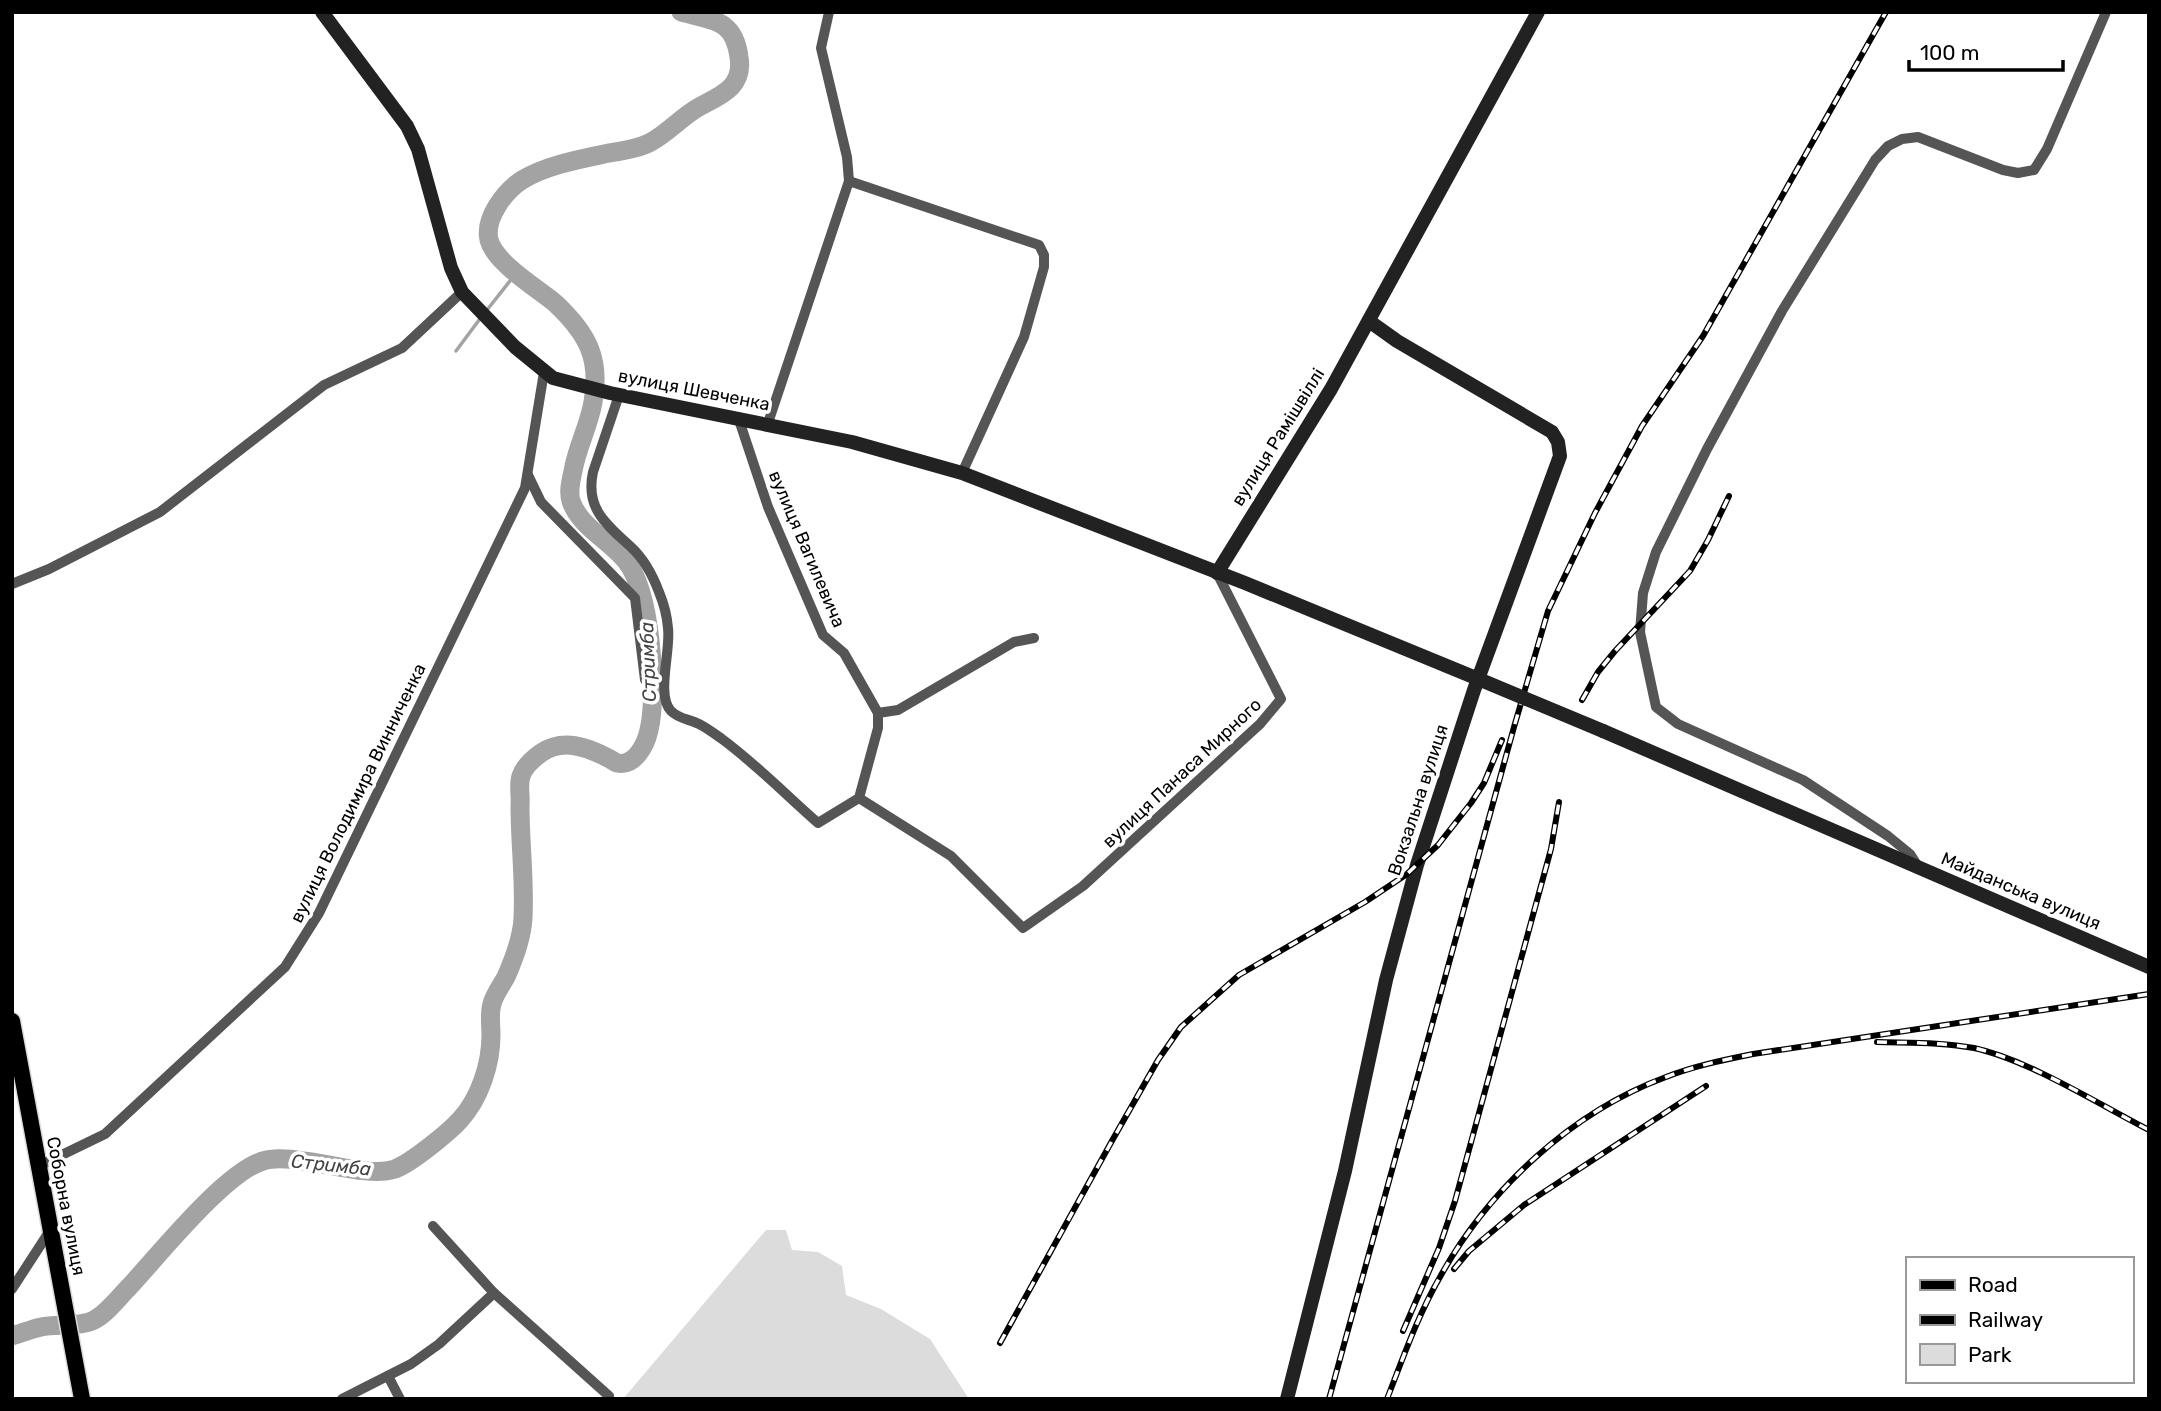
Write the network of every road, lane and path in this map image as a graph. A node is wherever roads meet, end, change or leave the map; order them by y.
1 (322, 12) edge
2 (830, 12) edge
3 (1538, 12) edge
4 (2106, 12) edge
5 (849, 181) junction
6 (462, 292) junction
7 (1369, 321) junction
8 (544, 372) junction
9 (614, 394) junction
10 (737, 417) junction
11 (768, 423) junction
12 (962, 473) junction
13 (528, 474) junction
14 (1217, 573) junction
15 (1245, 583) joint
16 (12, 584) edge
17 (1034, 638) dead end
18 (645, 680) dead end
19 (878, 713) junction
20 (859, 797) junction
21 (1921, 870) junction
22 (2149, 967) edge
23 (12, 1021) edge
24 (39, 1166) junction
25 (433, 1226) dead end
26 (51, 1228) junction
27 (12, 1289) edge
28 (495, 1293) junction
29 (387, 1376) junction
30 (608, 1397) edge
31 (82, 1399) edge
32 (342, 1399) edge
33 (400, 1399) edge
34 (1287, 1399) edge

1 - 6 street, вулиця Шевченка
2 - 5 street
3 - 7 street, вулиця Рамішвіллі
4 - 21 street
5 - 11 street
5 - 12 street
6 - 8 street, вулиця Шевченка
6 - 16 street
7 - 14 street, вулиця Рамішвіллі
7 - 34 street, Вокзальна вулиця
8 - 9 street, вулиця Шевченка
8 - 13 street, вулиця Володимира Винниченка
9 - 10 street, вулиця Шевченка
9 - 20 street
10 - 11 street, вулиця Шевченка
10 - 19 street, вулиця Вагилевича
11 - 12 street, вулиця Шевченка
12 - 14 street, вулиця Шевченка
13 - 18 street
13 - 24 street, вулиця Володимира Винниченка
14 - 15 street, вулиця Шевченка
14 - 20 street, вулиця Панаса Мирного
15 - 21 street, Майданська вулиця, bridge
17 - 19 street
19 - 20 street
21 - 22 street, Майданська вулиця
23 - 24 main road, Соборна вулиця
24 - 26 main road, Соборна вулиця
25 - 28 street
26 - 27 street
26 - 31 main road, Соборна вулиця
28 - 29 street
28 - 30 street
29 - 32 street
29 - 33 street

